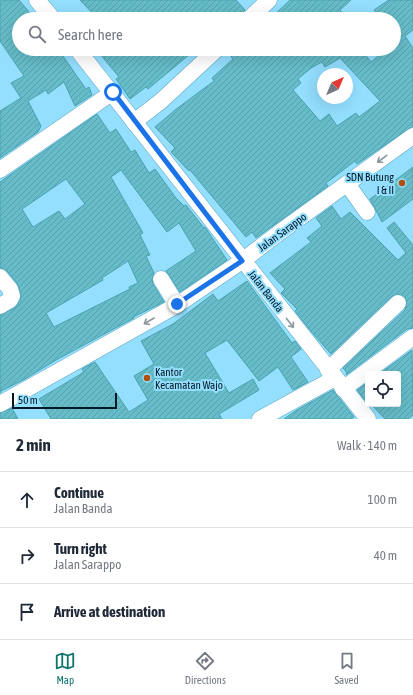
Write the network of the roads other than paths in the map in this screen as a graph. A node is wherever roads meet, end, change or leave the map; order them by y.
1 (37, 0) edge
2 (269, 0) edge
3 (47, 12) edge
4 (256, 12) edge
5 (83, 56) edge
6 (209, 56) edge
7 (113, 92) junction
8 (134, 122) junction
9 (413, 136) edge
10 (0, 170) edge
11 (348, 184) junction
12 (367, 212) dead end
13 (242, 261) junction
14 (0, 277) edge
15 (161, 279) dead end
16 (398, 303) dead end
17 (177, 304) junction
18 (0, 306) edge
19 (413, 337) edge
20 (335, 379) junction
21 (0, 404) edge
22 (365, 418) edge
23 (260, 419) edge

1 - 3 street
2 - 4 street
5 - 7 street, Jalan Banda
6 - 8 street
7 - 8 street, Jalan Banda
7 - 10 street
8 - 13 street, Jalan Banda
9 -> 11 street, Jalan Sarappo
11 - 12 street
11 - 13 street, Jalan Sarappo
13 - 17 street, Jalan Sarappo
13 -> 20 street, Jalan Banda
14 - 18 street
15 - 17 street
16 - 20 street
17 -> 21 street, Jalan Sarappo
19 - 20 street
20 - 22 street, Jalan Banda
20 - 23 street

